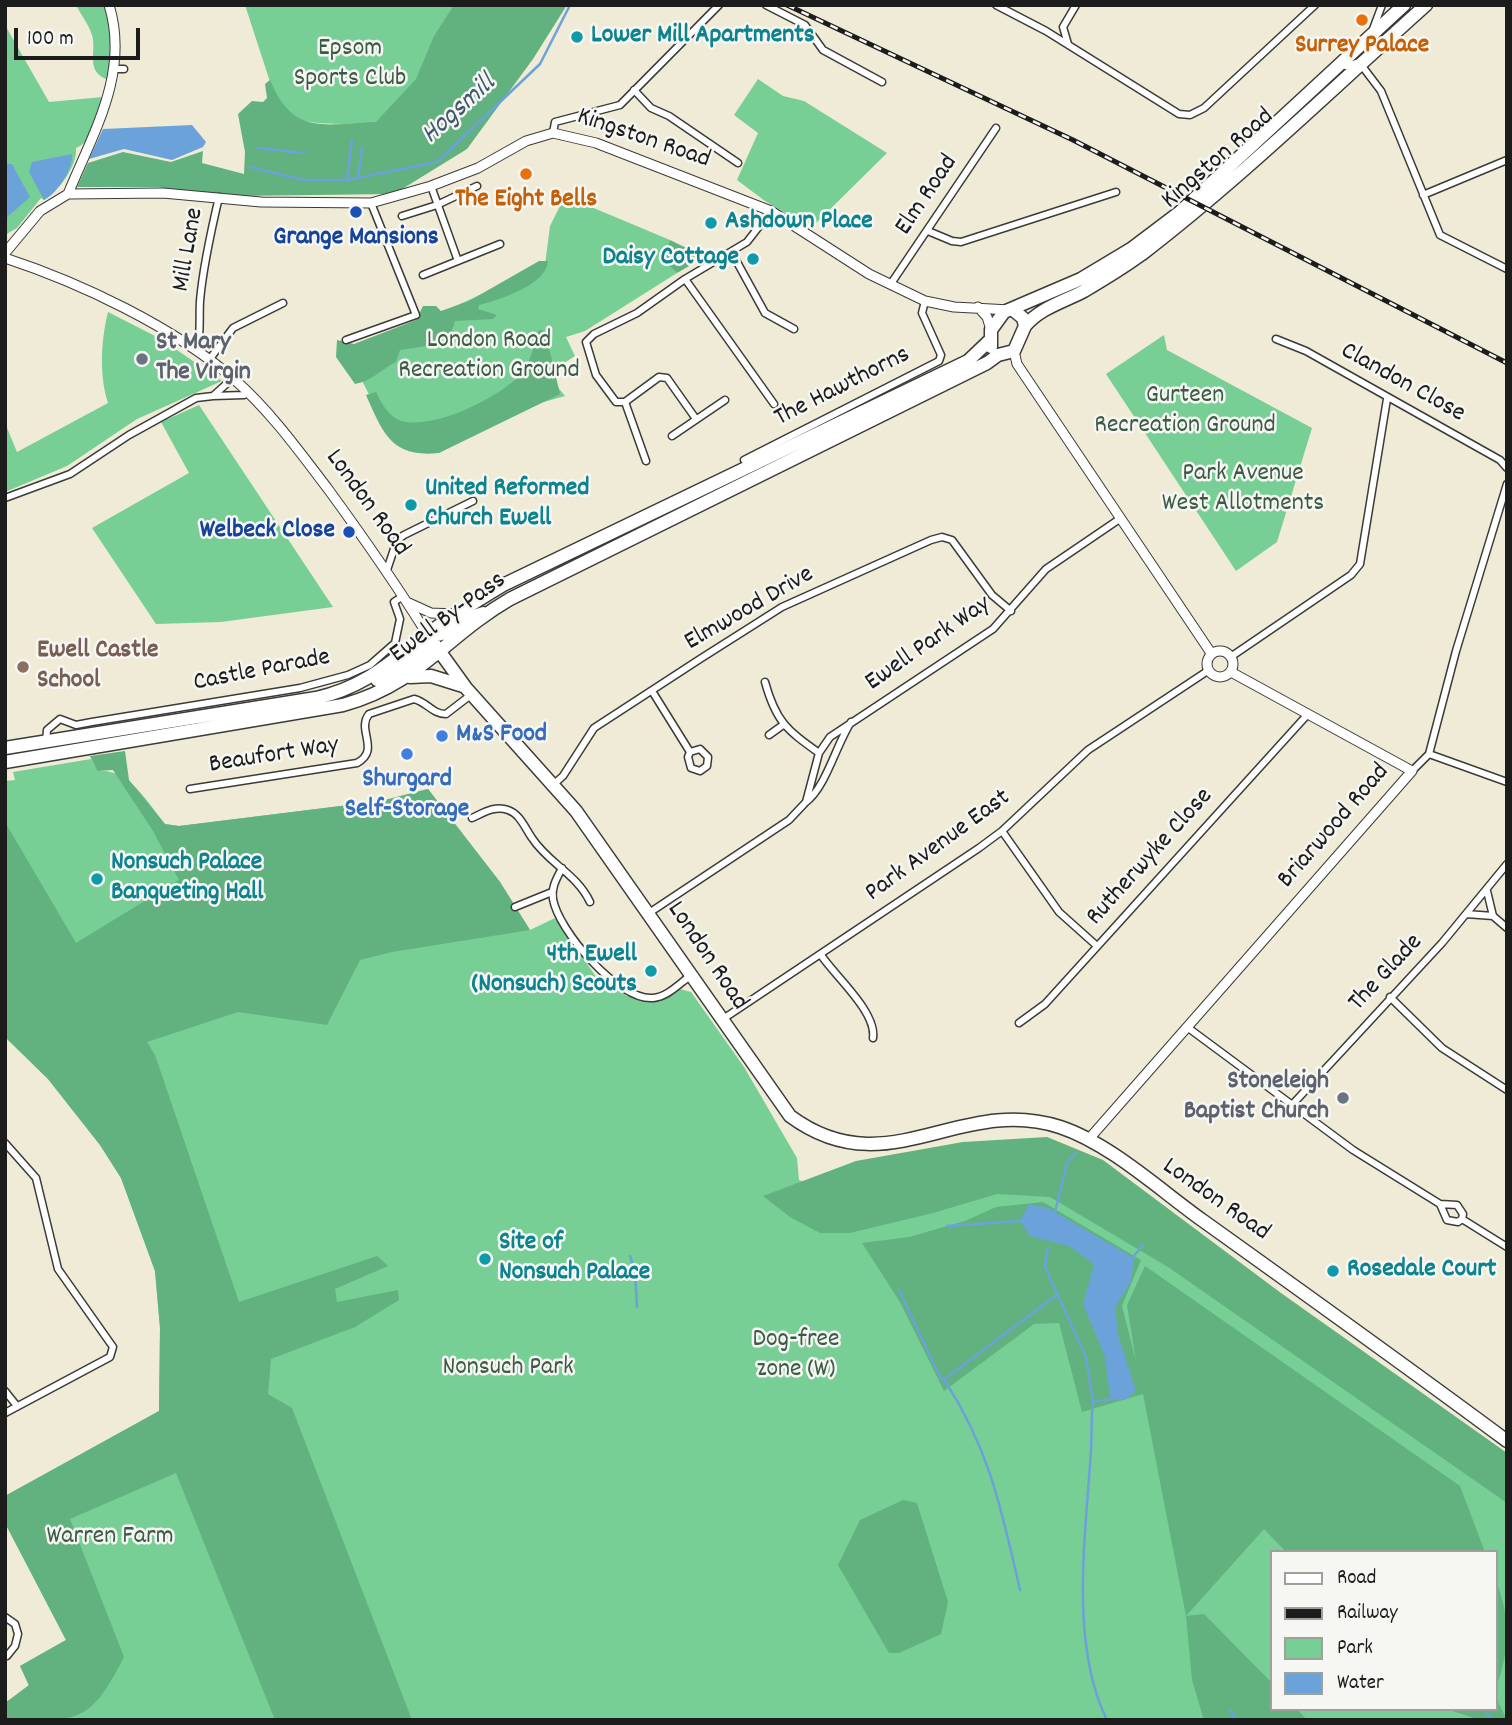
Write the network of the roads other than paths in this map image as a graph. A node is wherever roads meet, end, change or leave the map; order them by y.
1 (108, 5) edge
2 (719, 5) edge
3 (766, 5) edge
4 (996, 5) edge
5 (1076, 5) edge
6 (1315, 5) edge
7 (1382, 5) edge
8 (1403, 5) edge
9 (1426, 5) edge
10 (1412, 18) junction
11 (1063, 27) junction
12 (1046, 32) junction
13 (1371, 34) junction
14 (1070, 46) junction
15 (1363, 66) junction
16 (114, 69) junction
17 (124, 69) dead end
18 (1328, 74) junction
19 (882, 82) dead end
20 (634, 90) junction
21 (996, 128) dead end
22 (553, 133) junction
23 (1507, 160) edge
24 (738, 163) dead end
25 (431, 186) junction
26 (477, 186) dead end
27 (1116, 192) dead end
28 (68, 194) junction
29 (1423, 195) junction
30 (219, 197) junction
31 (371, 203) junction
32 (438, 205) junction
33 (771, 211) junction
34 (402, 216) dead end
35 (928, 231) junction
36 (500, 244) dead end
37 (732, 253) junction
38 (5, 255) edge
39 (458, 261) junction
40 (1507, 269) edge
41 (424, 275) dead end
42 (685, 279) junction
43 (890, 285) junction
44 (925, 301) junction
45 (283, 303) dead end
46 (978, 307) junction
47 (1011, 309) junction
48 (1025, 326) junction
49 (794, 329) dead end
50 (990, 335) junction
51 (1276, 339) dead end
52 (346, 340) dead end
53 (197, 351) junction
54 (1014, 351) junction
55 (998, 355) junction
56 (209, 360) junction
57 (233, 378) junction
58 (248, 393) junction
59 (213, 396) junction
60 (1387, 399) junction
61 (724, 400) dead end
62 (625, 402) junction
63 (774, 404) dead end
64 (696, 419) junction
65 (672, 436) dead end
66 (744, 460) dead end
67 (646, 461) dead end
68 (1507, 468) edge
69 (1507, 484) edge
70 (5, 498) edge
71 (473, 501) dead end
72 (1121, 518) junction
73 (387, 570) junction
74 (405, 599) junction
75 (489, 611) junction
76 (1011, 611) junction
77 (455, 614) junction
78 (427, 634) junction
79 (440, 653) junction
80 (1211, 653) junction
81 (1232, 656) junction
82 (1206, 672) junction
83 (1231, 672) junction
84 (410, 677) junction
85 (765, 682) dead end
86 (355, 685) junction
87 (300, 688) junction
88 (469, 691) junction
89 (652, 691) junction
90 (275, 705) junction
91 (1308, 714) junction
92 (852, 720) junction
93 (783, 725) junction
94 (769, 735) dead end
95 (46, 741) junction
96 (5, 748) edge
97 (690, 752) dead end
98 (819, 753) junction
99 (1429, 754) junction
100 (5, 762) edge
101 (1412, 771) junction
102 (1507, 782) edge
103 (553, 785) junction
104 (190, 789) dead end
105 (806, 802) junction
106 (472, 818) dead end
107 (1002, 831) junction
108 (1507, 864) edge
109 (562, 868) junction
110 (1487, 891) junction
111 (552, 892) junction
112 (590, 902) dead end
113 (515, 907) dead end
114 (649, 914) junction
115 (1466, 914) junction
116 (1493, 916) junction
117 (1507, 928) edge
118 (1097, 946) junction
119 (821, 955) junction
120 (690, 976) junction
121 (1390, 997) junction
122 (721, 1020) junction
123 (1019, 1023) dead end
124 (1186, 1027) junction
125 (873, 1038) dead end
126 (1507, 1090) edge
127 (1291, 1106) junction
128 (1088, 1140) junction
129 (5, 1143) edge
130 (1440, 1204) junction
131 (1462, 1219) junction
132 (1507, 1247) edge
133 (5, 1391) edge
134 (17, 1406) junction
135 (5, 1412) edge
136 (1507, 1441) edge
137 (5, 1617) edge
138 (7, 1656) edge

1 - 16 street
2 - 20 street
3 - 19 street
4 - 12 street
5 - 11 street
6 - 14 street
7 - 13 street
8 - 10 street
8 - 13 highway, Kingston Road
9 - 10 highway, Kingston Road
10 - 15 highway, Kingston Road
11 - 12 street
11 - 14 street
12 - 14 street
13 - 18 highway, Kingston Road
15 - 18 street
15 - 29 street
15 - 48 highway, Kingston Road
16 - 17 street
16 - 28 street
18 - 47 highway, Kingston Road
20 - 22 street
20 - 24 street
21 - 35 street, Elm Road
22 - 25 street, Kingston Road
22 - 33 street, Kingston Road
23 - 29 street
25 - 31 street, Kingston Road
25 - 32 street
26 - 32 street
27 - 35 street
28 - 30 street, Kingston Road
28 - 38 street
29 - 40 street
30 - 31 street, Kingston Road
30 - 53 street, Mill Lane
31 - 52 street
32 - 34 street
32 - 39 street
33 - 37 street
33 - 43 street, Kingston Road
35 - 43 street, Elm Road
36 - 39 street
37 - 42 street
37 - 49 street
38 - 53 street, London Road
39 - 41 street
42 - 62 street
42 - 63 street
43 - 44 street, Kingston Road
44 - 46 street, Kingston Road
44 - 66 street, The Hawthorns
45 - 56 street
46 - 47 street, Kingston Road
46 - 50 street
47 - 48 highway
47 - 50 highway
48 - 54 highway
50 - 55 highway
50 - 77 highway, Ewell By-Pass
51 - 60 street, Clandon Close
53 - 56 street, London Road
54 - 55 highway
54 - 72 street
55 - 75 highway, Ewell By-Pass
56 - 57 street, London Road
57 - 58 street, London Road
57 - 59 street
58 - 59 street
58 - 73 street, London Road
59 - 70 street
60 - 68 street, Clandon Close
60 - 81 street
61 - 64 street
62 - 64 street
62 - 67 street
64 - 65 street
69 - 99 street
71 - 73 street
72 - 76 street, Ewell Park Way
72 - 80 street
73 - 74 street, London Road
74 - 77 street
74 - 78 street, London Road
74 - 87 street, Castle Parade
75 - 78 highway
75 - 79 highway, Ewell By-Pass
76 - 89 street, Elmwood Drive
76 - 92 street, Ewell Park Way
77 - 78 highway, Ewell By-Pass
78 - 79 highway, London Road
78 - 86 highway, Ewell By-Pass
79 - 84 highway, Ewell By-Pass
79 - 86 highway
79 - 88 highway, London Road
80 - 81 street
80 - 82 street
81 - 83 street
82 - 83 street
82 - 107 street, Park Avenue East
83 - 91 street
84 - 88 highway
84 - 100 highway, Ewell By-Pass
85 - 93 street
86 - 90 highway, Ewell By-Pass
87 - 90 street
87 - 95 street, Castle Parade
88 - 103 highway, London Road
88 - 104 street, Beaufort Way
89 - 97 street
89 - 103 street, Elmwood Drive
90 - 95 highway, Ewell By-Pass
91 - 101 street
91 - 118 street, Rutherwyke Close
92 - 98 street, Ewell Park Way
92 - 105 street, Ewell Park Way
93 - 94 street
93 - 98 street
95 - 96 highway, Ewell By-Pass
98 - 105 street, Ewell Park Way
99 - 101 street, Briarwood Road
99 - 102 street
101 - 124 street, Briarwood Road
103 - 114 highway, London Road
105 - 114 street, Ewell Park Way
106 - 109 street
107 - 118 street
107 - 119 street, Park Avenue East
108 - 110 street, The Glade
109 - 111 street
109 - 112 street
110 - 115 street, The Glade
110 - 116 street
111 - 113 street
111 - 120 street
114 - 120 highway, London Road
115 - 116 street
115 - 121 street, The Glade
116 - 117 street
118 - 123 street, Rutherwyke Close
119 - 122 street, Park Avenue East
119 - 125 street
120 - 122 highway, London Road
121 - 126 street
121 - 127 street, The Glade
122 - 128 highway, London Road
124 - 127 street
124 - 128 street, Briarwood Road
127 - 130 street
128 - 136 highway, London Road
129 - 134 street
130 - 131 street
130 - 131 street
131 - 132 street
133 - 134 street
134 - 135 street
137 - 138 street

